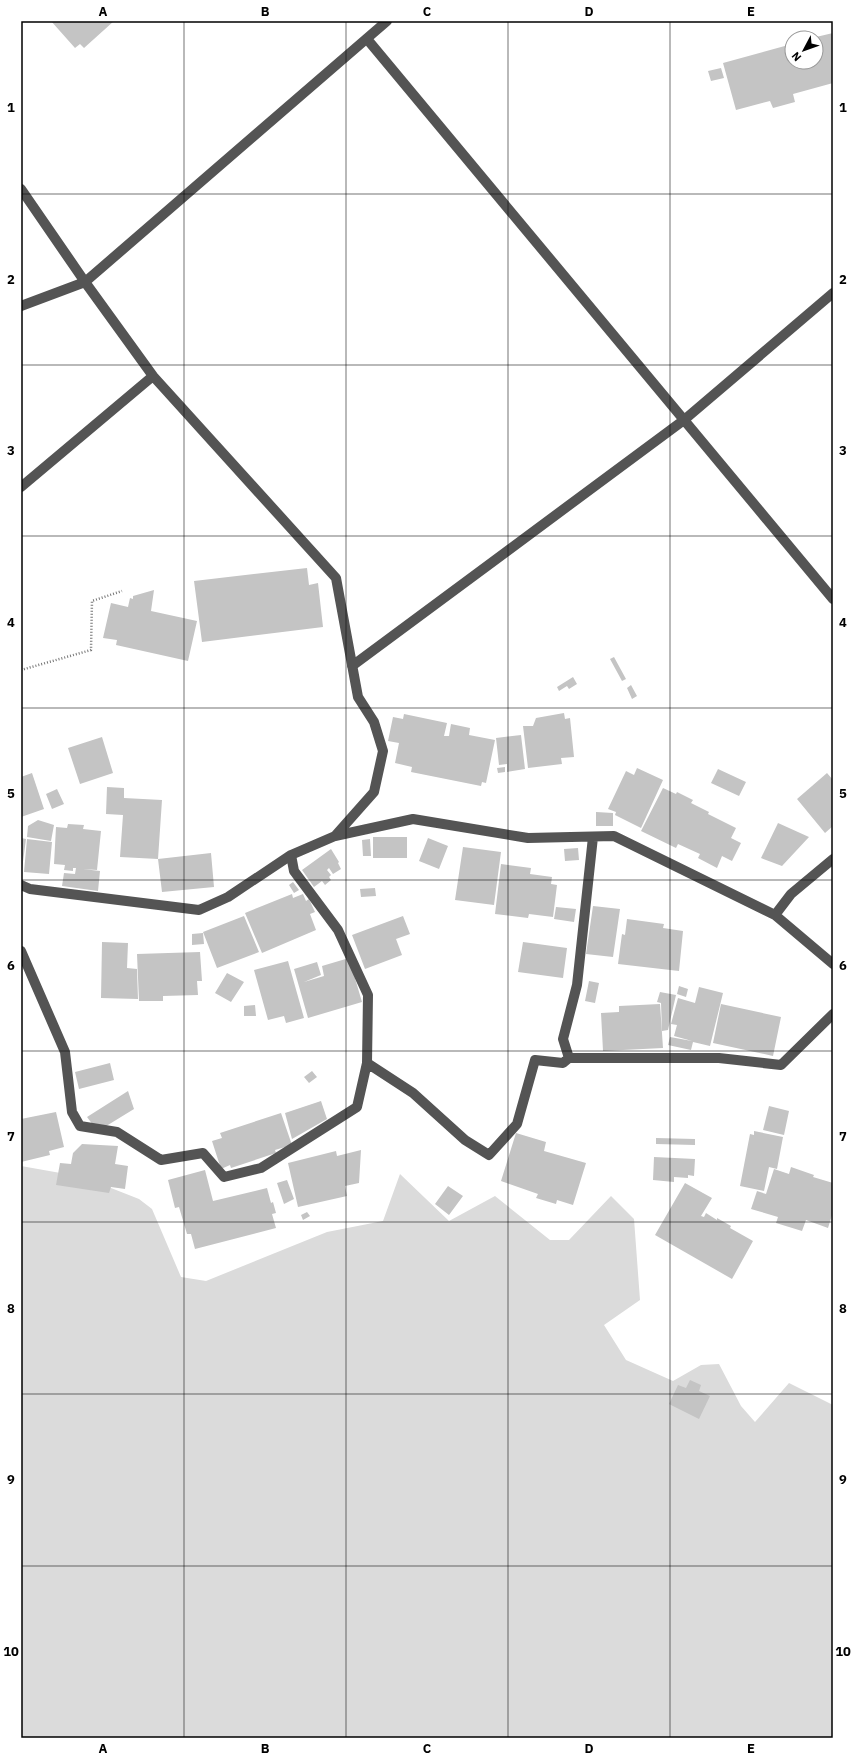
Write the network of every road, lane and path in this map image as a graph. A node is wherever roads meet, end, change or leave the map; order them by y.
1 (387, 21) edge
2 (367, 39) junction
3 (21, 189) edge
4 (84, 282) junction
5 (833, 293) edge
6 (21, 306) edge
7 (153, 376) junction
8 (684, 420) junction
9 (21, 487) edge
10 (122, 591) dead end
11 (833, 599) edge
12 (352, 666) junction
13 (21, 670) edge
14 (336, 836) junction
15 (592, 837) junction
16 (291, 855) junction
17 (833, 859) edge
18 (21, 885) edge
19 (775, 915) junction
20 (21, 950) edge
21 (833, 964) edge
22 (833, 1014) edge
23 (569, 1058) junction
24 (367, 1062) junction

1 - 2 street
2 - 4 street
2 - 8 street
3 - 4 street
4 - 6 street
4 - 7 street
5 - 8 street
7 - 9 street
7 - 12 street
8 - 11 street
8 - 12 street
10 - 13 path
12 - 14 street
14 - 15 street
14 - 16 street
15 - 19 street
15 - 23 street
16 - 18 street
16 - 24 street
17 - 19 street
19 - 21 street
20 - 24 street
22 - 23 street
23 - 24 street

